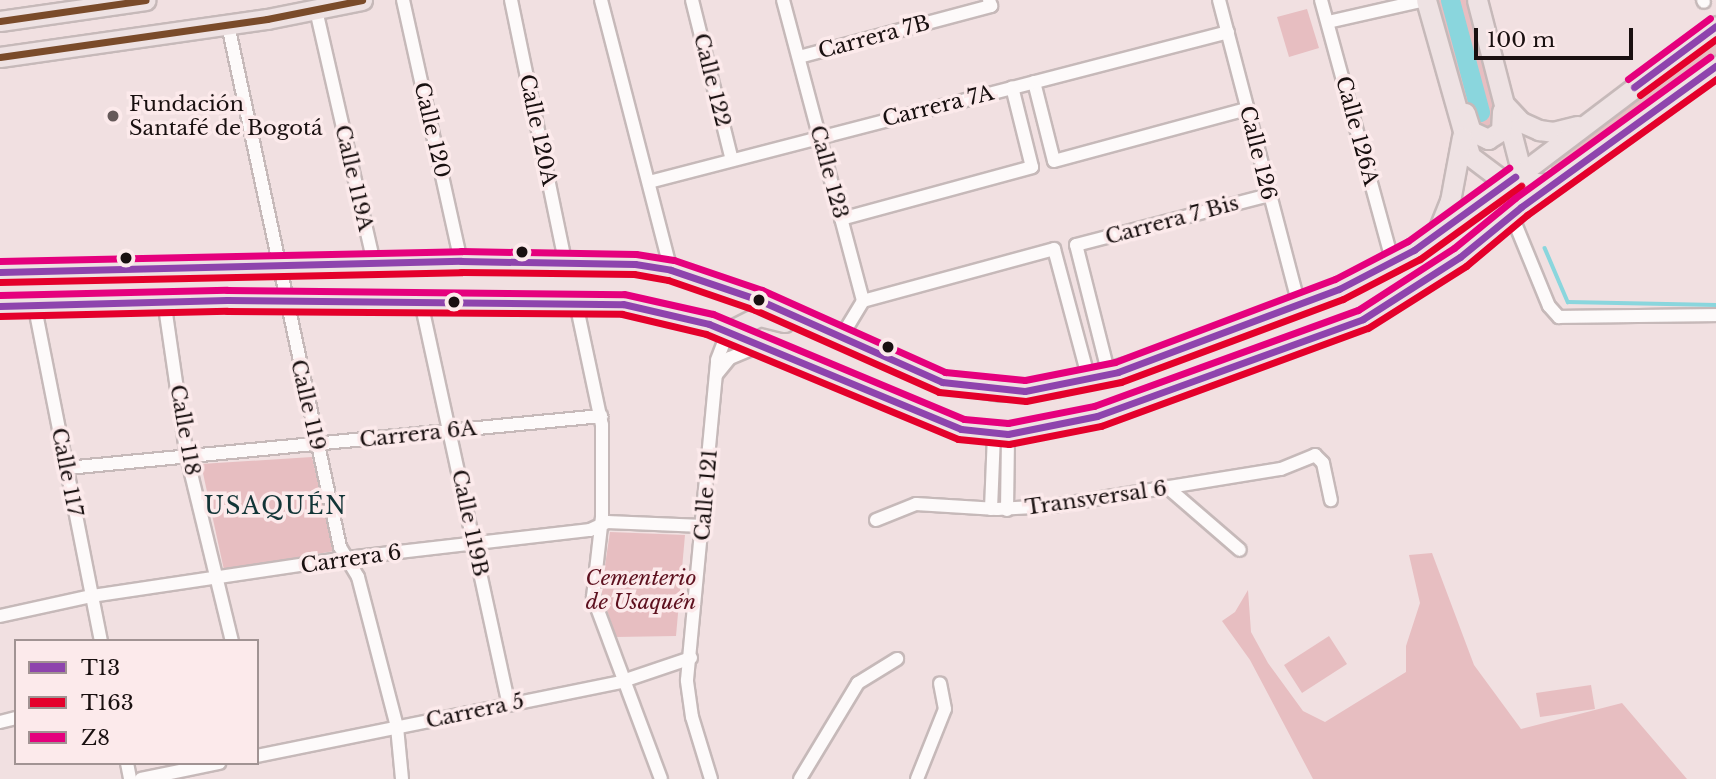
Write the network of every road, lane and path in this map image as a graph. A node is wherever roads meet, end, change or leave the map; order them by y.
1 (145, 0) edge
2 (362, 0) edge
3 (403, 0) edge
4 (511, 0) edge
5 (601, 0) edge
6 (692, 0) edge
7 (783, 0) edge
8 (1219, 0) edge
9 (1321, 0) edge
10 (1426, 0) edge
11 (1477, 0) edge
12 (990, 3) edge
13 (316, 10) junction
14 (0, 21) edge
15 (1328, 22) junction
16 (1433, 23) junction
17 (228, 25) junction
18 (1716, 26) edge
19 (1227, 32) junction
20 (0, 57) edge
21 (799, 57) junction
22 (1716, 66) edge
23 (1496, 72) junction
24 (1034, 82) junction
25 (1012, 87) junction
26 (1504, 105) junction
27 (1247, 109) junction
28 (1588, 123) junction
29 (1462, 136) junction
30 (820, 137) junction
31 (732, 160) junction
32 (1519, 178) junction
33 (649, 182) junction
34 (1553, 185) junction
35 (1269, 195) junction
36 (1517, 212) junction
37 (841, 219) junction
38 (1435, 235) junction
39 (565, 260) junction
40 (461, 261) junction
41 (374, 263) junction
42 (1393, 263) junction
43 (278, 265) junction
44 (671, 270) junction
45 (0, 272) edge
46 (164, 300) junction
47 (863, 301) junction
48 (286, 302) junction
49 (421, 302) junction
50 (34, 303) junction
51 (576, 303) junction
52 (1299, 305) junction
53 (0, 306) edge
54 (1716, 315) edge
55 (728, 332) junction
56 (840, 339) junction
57 (760, 345) junction
58 (870, 352) junction
59 (716, 375) junction
60 (1109, 375) junction
61 (1089, 380) junction
62 (601, 416) junction
63 (450, 431) junction
64 (1001, 434) junction
65 (317, 445) junction
66 (187, 457) junction
67 (66, 468) junction
68 (1167, 487) junction
69 (1331, 500) dead end
70 (991, 509) junction
71 (1007, 510) junction
72 (876, 520) dead end
73 (599, 526) junction
74 (704, 526) junction
75 (474, 543) junction
76 (1240, 550) dead end
77 (347, 558) junction
78 (217, 578) junction
79 (92, 596) junction
80 (0, 616) edge
81 (101, 639) edge
82 (232, 639) edge
83 (691, 658) junction
84 (897, 659) dead end
85 (626, 680) junction
86 (940, 683) dead end
87 (509, 704) junction
88 (397, 727) junction
89 (259, 752) edge
90 (209, 765) edge
91 (141, 779) edge
92 (402, 779) edge
93 (661, 779) edge
94 (711, 779) edge
95 (800, 779) edge
96 (917, 779) edge

1 - 14 main road
2 - 13 main road
3 - 40 street, Calle 120
4 - 39 street, Calle 120A
5 - 33 street
6 - 31 street, Calle 122
7 - 21 street, Calle 123
8 - 19 street, Calle 126
9 - 15 street, Calle 126A
10 - 15 street
10 - 16 main road
11 - 23 main road
12 - 21 street, Carrera 7B
13 - 17 main road
13 - 41 street, Calle 119A
15 - 42 street, Calle 126A
16 - 23 main road
16 - 29 main road
17 - 20 main road
17 - 43 street, Calle 119
18 - 28 main road
19 - 24 street, Carrera 7A
19 - 27 street, Calle 126
21 - 30 street, Calle 123
22 - 34 main road
23 - 26 main road
24 - 25 street, Carrera 7A
24 - 27 street
25 - 30 street, Carrera 7A
25 - 37 street
26 - 28 main road
26 - 32 main road
27 - 35 street, Calle 126
28 - 32 main road
29 - 32 main road
29 - 38 main road
30 - 31 street, Carrera 7A
30 - 37 street, Calle 123
31 - 33 street, Carrera 7A
32 - 34 main road
32 - 36 main road
32 - 38 main road
33 - 44 street
34 - 36 main road
35 - 52 street, Calle 126
35 - 60 street, Carrera 7 Bis
36 - 54 street
36 - 64 main road
37 - 47 street, Calle 123
38 - 42 main road
39 - 40 main road
39 - 44 main road
40 - 41 main road
41 - 43 main road
42 - 52 main road
43 - 45 main road
43 - 48 street, Calle 119
44 - 56 main road
46 - 48 main road
46 - 50 main road
46 - 66 street, Calle 118
47 - 56 street
47 - 61 street
48 - 49 main road
48 - 65 street, Calle 119
49 - 51 main road
49 - 63 street, Calle 119B
50 - 53 main road
50 - 67 street, Calle 117
51 - 55 main road
51 - 62 street
52 - 60 main road
55 - 57 main road
55 - 58 main road
55 - 59 street, Calle 121
56 - 58 main road
57 - 59 street
57 - 64 main road
58 - 61 main road
59 - 74 street, Calle 121
60 - 61 main road
62 - 63 street, Carrera 6A
62 - 73 street
63 - 65 street, Carrera 6A
63 - 75 street, Calle 119B
64 - 70 street
64 - 71 street
65 - 66 street, Carrera 6A
65 - 77 street, Calle 119
66 - 67 street, Carrera 6A
66 - 78 street, Calle 118
67 - 79 street, Calle 117
68 - 69 street, Transversal 6
68 - 71 street, Transversal 6
68 - 76 street
70 - 71 street, Transversal 6
70 - 72 street, Transversal 6
73 - 74 street, Carrera 6
73 - 75 street, Carrera 6
73 - 85 street
74 - 83 street, Calle 121
75 - 77 street, Carrera 6
75 - 87 street, Calle 119B
77 - 78 street, Carrera 6
77 - 88 street, Calle 119
78 - 79 street, Carrera 6
78 - 82 street, Calle 118
79 - 80 street, Carrera 6
79 - 81 street, Calle 117
83 - 85 street, Carrera 5
83 - 94 street, Calle 121
84 - 95 street
85 - 87 street, Carrera 5
85 - 93 street
86 - 96 street
87 - 88 street, Carrera 5
88 - 89 street, Carrera 5
88 - 92 street, Calle 119
90 - 91 street

